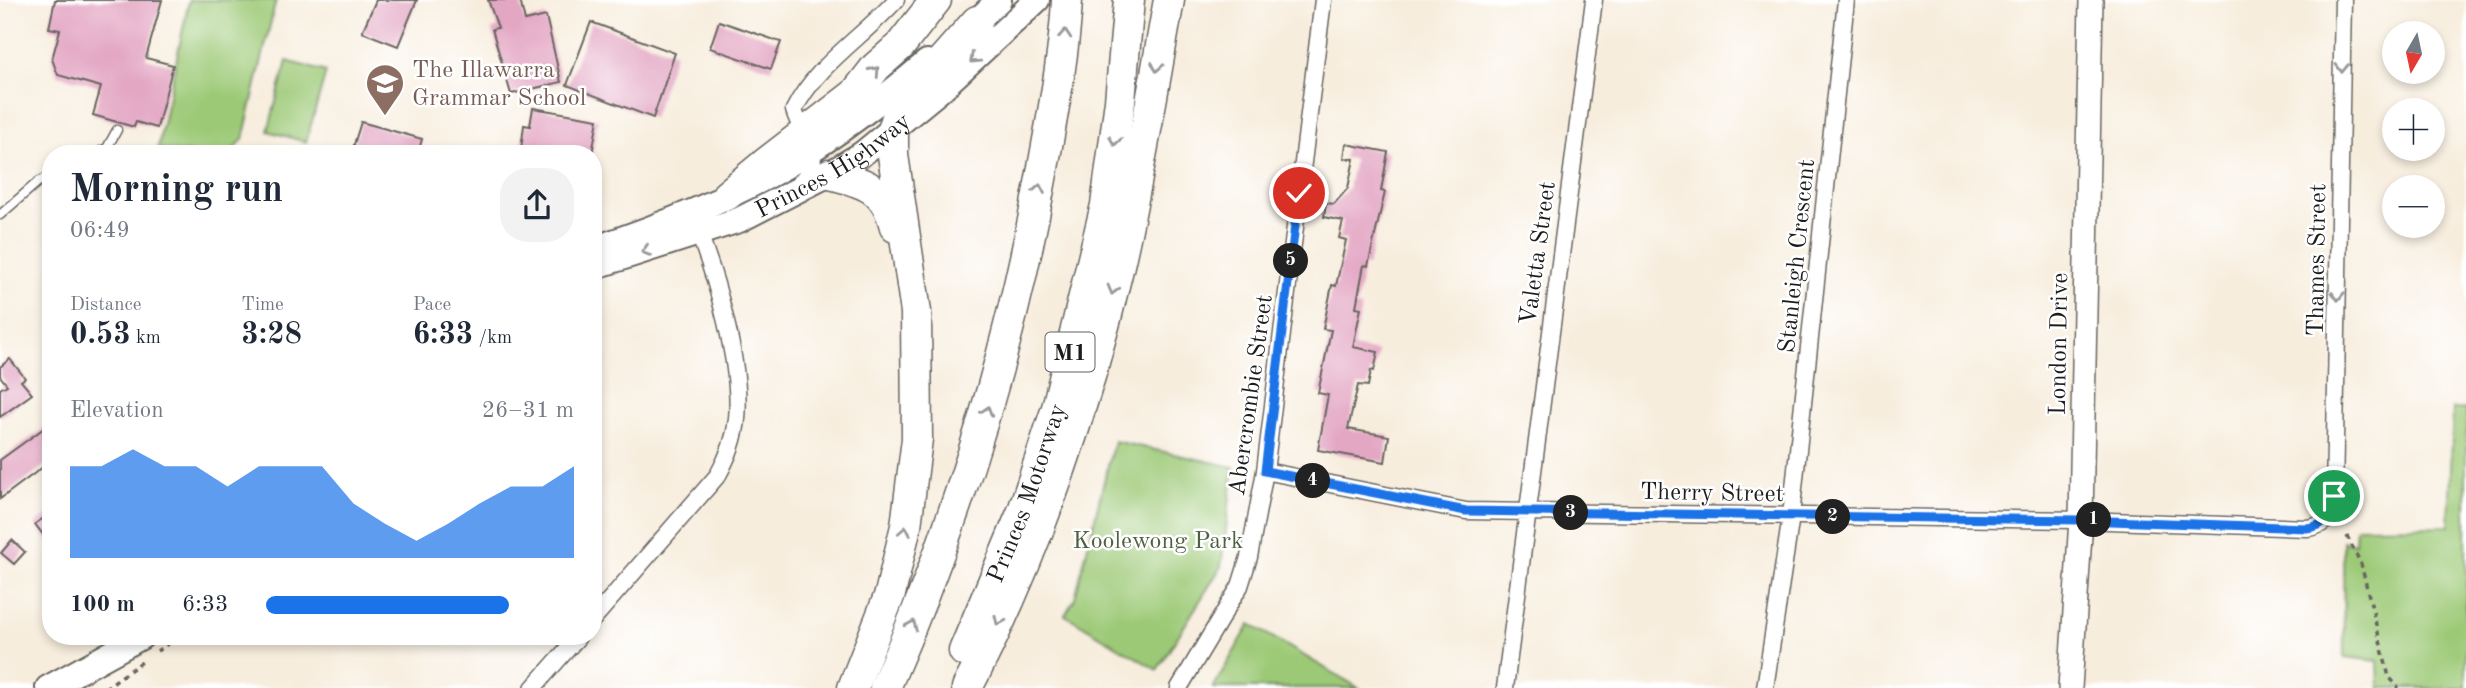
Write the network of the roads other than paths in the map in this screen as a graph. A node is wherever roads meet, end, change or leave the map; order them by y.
1 (896, 0) edge
2 (936, 0) edge
3 (999, 0) edge
4 (1067, 0) edge
5 (1129, 0) edge
6 (1169, 0) edge
7 (1594, 0) edge
8 (1846, 0) edge
9 (2091, 0) edge
10 (2343, 0) edge
11 (1322, 4) edge
12 (1030, 6) edge
13 (977, 21) junction
14 (117, 130) dead end
15 (892, 130) junction
16 (808, 141) junction
17 (109, 145) edge
18 (829, 174) junction
19 (42, 180) edge
20 (727, 195) joint
21 (784, 199) junction
22 (690, 211) junction
23 (0, 215) edge
24 (700, 234) junction
25 (602, 245) edge
26 (602, 264) edge
27 (916, 376) junction
28 (1265, 471) junction
29 (1526, 512) junction
30 (1791, 516) junction
31 (2081, 520) junction
32 (2328, 520) joint
33 (602, 609) edge
34 (126, 645) edge
35 (130, 645) edge
36 (571, 645) edge
37 (47, 688) edge
38 (82, 688) edge
39 (533, 688) edge
40 (853, 688) edge
41 (886, 688) edge
42 (948, 688) edge
43 (967, 688) edge
44 (1179, 688) edge
45 (1505, 688) edge
46 (1765, 688) edge
47 (2070, 688) edge

1 - 16 street
16 -> 2 highway
3 - 13 main road, Princes Highway
41 -> 4 highway
5 -> 42 highway, Princes Motorway / M1
6 -> 43 highway
7 - 29 street, Valetta Street
8 - 30 street, Stanleigh Crescent
9 - 31 street, London Drive
10 -> 32 street, Thames Street
11 - 28 street, Abercrombie Street
12 -> 15 main road, Princes Highway
13 - 15 highway
13 - 16 main road, Princes Highway
14 - 17 lane
15 - 18 main road, Princes Highway
15 - 27 highway
16 - 20 highway
16 - 21 street
18 - 21 main road, Princes Highway
18 - 27 highway
19 - 23 lane
20 - 22 main road, Princes Highway
21 - 24 main road, Princes Highway
22 - 24 street
22 - 25 main road, Princes Highway
24 -> 26 main road, Princes Highway
24 - 33 street
40 -> 27 highway
28 - 29 street, Therry Street
28 - 44 street, Abercrombie Street
29 - 30 street, Therry Street
29 - 45 street, Valetta Street
30 - 31 street, Therry Street
30 - 46 street, Stanleigh Crescent
31 - 32 street, Therry Street
31 - 47 street, London Drive
34 - 37 main road
35 - 38 main road
36 - 39 street

